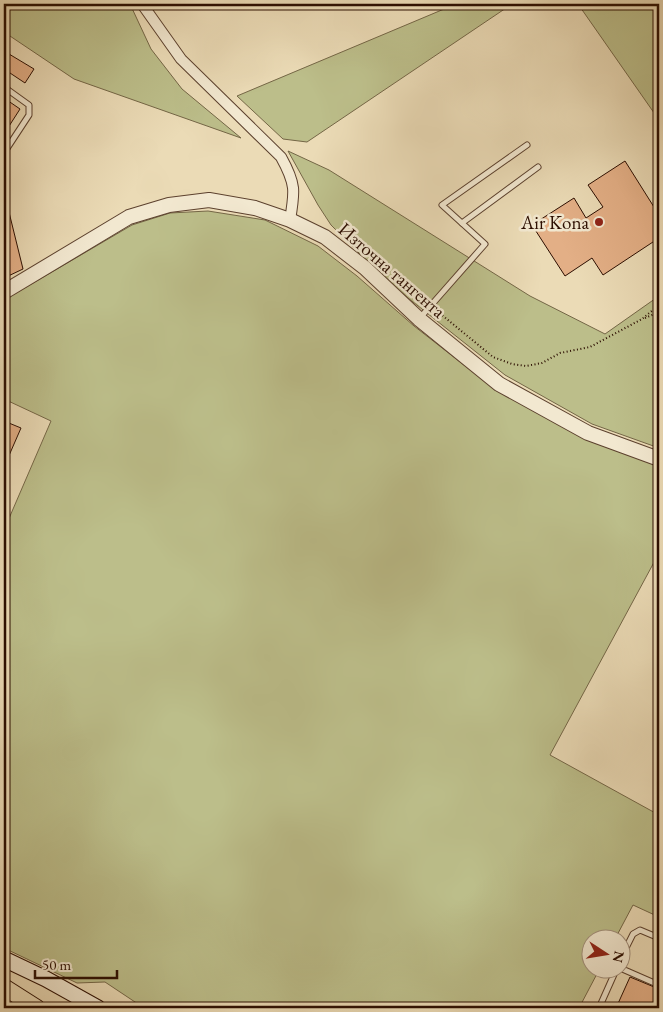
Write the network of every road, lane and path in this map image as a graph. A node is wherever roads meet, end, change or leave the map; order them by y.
1 (142, 4) edge
2 (650, 4) edge
3 (659, 18) edge
4 (4, 88) edge
5 (527, 144) dead end
6 (4, 153) edge
7 (538, 167) dead end
8 (290, 220) junction
9 (462, 223) junction
10 (4, 292) edge
11 (659, 305) edge
12 (430, 307) junction
13 (659, 312) edge
14 (419, 319) junction
15 (638, 321) junction
16 (659, 459) edge
17 (659, 938) edge
18 (630, 940) edge
19 (4, 959) edge
20 (630, 972) edge
21 (612, 980) edge
22 (659, 985) edge
23 (4, 987) edge
24 (37, 1008) edge
25 (98, 1008) edge
26 (599, 1008) edge

1 - 8 street
2 - 3 path
4 - 6 lane
5 - 9 lane
7 - 9 lane
8 - 10 street, Източна тангента
8 - 14 street, Източна тангента
9 - 12 lane
11 - 15 path
12 - 14 lane
12 - 15 path
13 - 15 path
14 - 16 street, Източна тангента
17 - 18 lane
19 - 25 main road
20 - 22 lane
21 - 26 lane
23 - 24 main road

